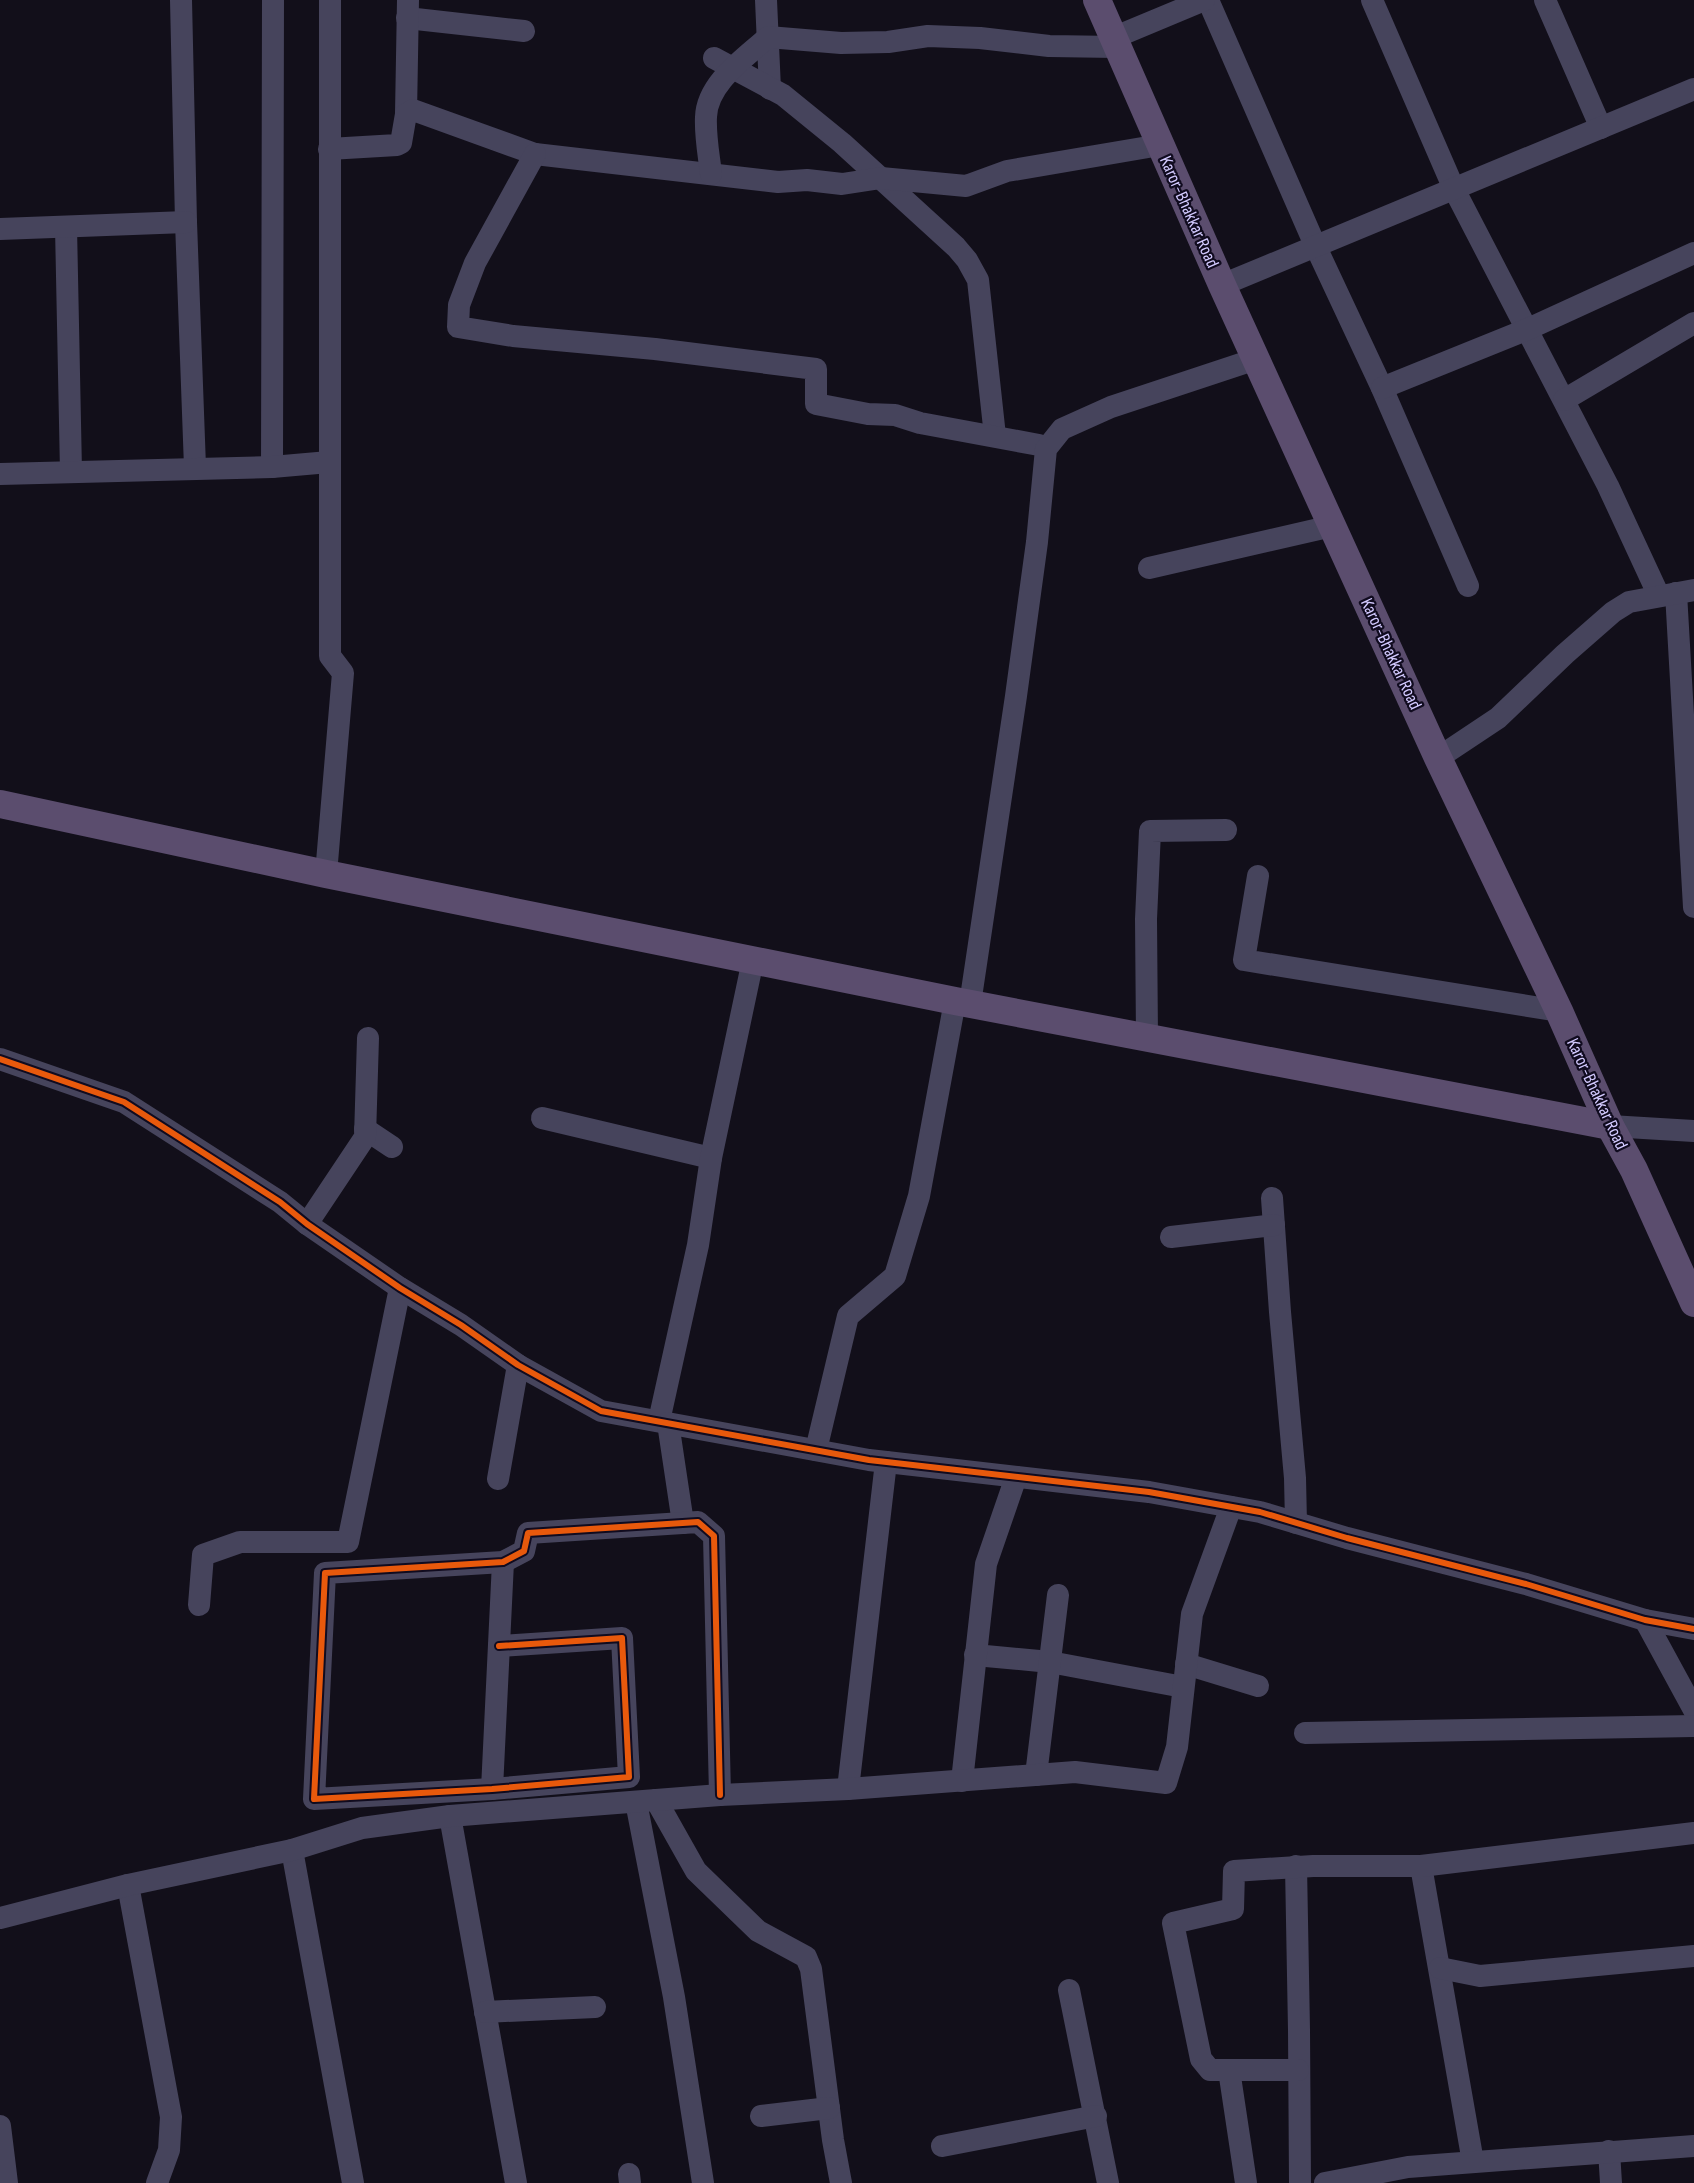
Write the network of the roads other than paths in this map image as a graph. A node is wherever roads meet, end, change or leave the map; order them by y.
1 (181, 0) edge
2 (273, 0) edge
3 (330, 0) edge
4 (766, 0) edge
5 (1097, 0) edge
6 (1206, 0) edge
7 (1372, 0) edge
8 (1545, 0) edge
9 (407, 9) edge
10 (524, 30) dead end
11 (768, 37) junction
12 (1114, 43) junction
13 (724, 63) junction
14 (770, 89) junction
15 (1694, 89) edge
16 (406, 114) junction
17 (1601, 128) junction
18 (1160, 145) junction
19 (329, 149) junction
20 (534, 154) junction
21 (711, 174) junction
22 (881, 178) junction
23 (1454, 189) junction
24 (186, 222) junction
25 (66, 227) junction
26 (0, 229) edge
27 (1315, 246) junction
28 (1694, 254) edge
29 (1222, 285) junction
30 (1694, 323) edge
31 (1528, 329) junction
32 (1256, 359) junction
33 (1382, 388) junction
34 (1564, 400) junction
35 (995, 436) junction
36 (1046, 449) junction
37 (329, 462) junction
38 (195, 467) junction
39 (272, 467) junction
40 (70, 471) junction
41 (0, 474) edge
42 (1332, 526) junction
43 (1149, 568) dead end
44 (1468, 586) dead end
45 (1676, 593) edge
46 (1438, 758) junction
47 (0, 804) edge
48 (1226, 830) dead end
49 (326, 874) junction
50 (1258, 876) dead end
51 (1694, 907) edge
52 (753, 960) junction
53 (963, 1003) junction
54 (1559, 1011) junction
55 (368, 1038) dead end
56 (1147, 1038) junction
57 (0, 1059) edge
58 (542, 1118) dead end
59 (1610, 1126) junction
60 (365, 1129) junction
61 (1694, 1131) edge
62 (392, 1147) dead end
63 (711, 1158) junction
64 (1272, 1198) dead end
65 (307, 1224) junction
66 (1274, 1225) junction
67 (1171, 1237) dead end
68 (400, 1288) junction
69 (1694, 1303) edge
70 (518, 1365) junction
71 (664, 1422) junction
72 (816, 1450) junction
73 (886, 1462) junction
74 (1016, 1477) junction
75 (498, 1479) dead end
76 (1231, 1507) junction
77 (1296, 1522) junction
78 (683, 1523) junction
79 (503, 1563) junction
80 (1058, 1595) dead end
81 (199, 1605) dead end
82 (1645, 1620) junction
83 (1694, 1629) edge
84 (499, 1646) junction
85 (975, 1655) junction
86 (1050, 1662) junction
87 (1186, 1664) junction
88 (1258, 1686) dead end
89 (1183, 1687) junction
90 (1694, 1710) edge
91 (1694, 1726) edge
92 (1305, 1733) dead end
93 (1036, 1775) junction
94 (962, 1780) junction
95 (849, 1789) junction
96 (492, 1790) junction
97 (720, 1795) junction
98 (646, 1801) junction
99 (450, 1816) junction
100 (1694, 1833) edge
101 (292, 1850) junction
102 (1296, 1866) junction
103 (1421, 1866) junction
104 (128, 1885) junction
105 (0, 1918) edge
106 (1694, 1956) edge
107 (1440, 1968) junction
108 (1069, 1990) dead end
109 (595, 2007) dead end
110 (485, 2012) junction
111 (1228, 2070) junction
112 (1298, 2070) junction
113 (829, 2108) junction
114 (761, 2116) dead end
115 (1096, 2116) junction
116 (0, 2126) edge
117 (942, 2146) dead end
118 (1694, 2146) edge
119 (1609, 2151) junction
120 (1473, 2162) junction
121 (1445, 2174) edge
122 (7, 2183) edge
123 (157, 2183) edge
124 (353, 2183) edge
125 (516, 2183) edge
126 (703, 2183) edge
127 (841, 2183) edge
128 (1108, 2183) edge
129 (1246, 2183) edge
130 (1300, 2183) edge
131 (1325, 2183) edge
132 (1611, 2183) edge

1 - 24 street
2 - 39 street
3 - 19 street
4 - 11 street
5 - 12 main road, Karor-Bhakkar Road
6 - 12 street
6 - 27 street
7 - 23 street
8 - 17 street
9 - 10 street
9 - 16 street
11 - 12 street
11 - 13 street
11 - 14 street
12 - 18 main road, Karor-Bhakkar Road
13 - 14 street
13 - 21 street
14 - 22 street
15 - 17 street
16 - 19 street
16 - 20 street
17 - 23 street
18 - 22 street
18 - 29 main road, Karor-Bhakkar Road
19 - 37 street
20 - 21 street
20 - 35 street
21 - 22 street
22 - 35 street
23 - 27 street
23 - 31 street
24 - 25 street
24 - 38 street
25 - 26 street
25 - 40 street
27 - 29 street
27 - 33 street
28 - 31 street
29 - 32 main road, Karor-Bhakkar Road
30 - 34 street
31 - 33 street
31 - 34 street
32 - 36 street
32 - 42 main road, Karor-Bhakkar Road
33 - 44 street
34 - 45 street
35 - 36 street
36 - 53 street
37 - 39 street
37 - 49 street
38 - 39 street
38 - 40 street
40 - 41 street
42 - 43 street
42 - 46 main road, Karor-Bhakkar Road
45 - 46 street
45 - 51 street
46 - 54 main road, Karor-Bhakkar Road
47 - 49 main road
48 - 56 street
49 - 52 main road
50 - 54 street
52 - 53 main road
52 - 63 street
53 - 56 main road
53 - 72 street
54 - 59 main road, Karor-Bhakkar Road
55 - 60 street
56 - 59 main road
57 - 65 street
58 - 63 street
59 - 61 street
59 - 69 main road, Karor-Bhakkar Road
60 - 62 street
60 - 65 street
63 - 71 street
64 - 66 street
65 - 68 street
66 - 67 street
66 - 77 street
68 - 70 street
68 - 81 street
70 - 71 street
70 - 75 street
71 - 72 street
71 - 78 street
72 - 73 street
73 - 74 street
73 - 95 street
74 - 76 street
74 - 85 street
76 - 77 street
76 - 87 street
77 - 82 street
78 - 79 street
78 - 97 street
79 - 84 street
79 - 96 street
80 - 86 street
82 - 83 street
82 - 90 street
84 - 96 street
84 - 96 street
85 - 86 street
85 - 94 street
86 - 89 street
86 - 93 street
87 - 88 street
87 - 89 street
89 - 93 street
91 - 92 street
93 - 94 street
94 - 95 street
95 - 97 street
97 - 98 street
98 - 99 street
98 - 113 street
98 - 126 street
99 - 101 street
99 - 110 street
100 - 103 street
101 - 104 street
101 - 124 street
102 - 103 street
102 - 111 street
102 - 112 street
103 - 107 street
104 - 105 street
104 - 123 street
106 - 107 street
107 - 120 street
108 - 115 street
109 - 110 street
110 - 125 street
111 - 112 street
111 - 129 street
112 - 130 street
113 - 114 street
113 - 127 street
115 - 117 street
115 - 128 street
116 - 122 street
118 - 119 street
119 - 120 street
119 - 132 street
120 - 121 street
121 - 131 street

